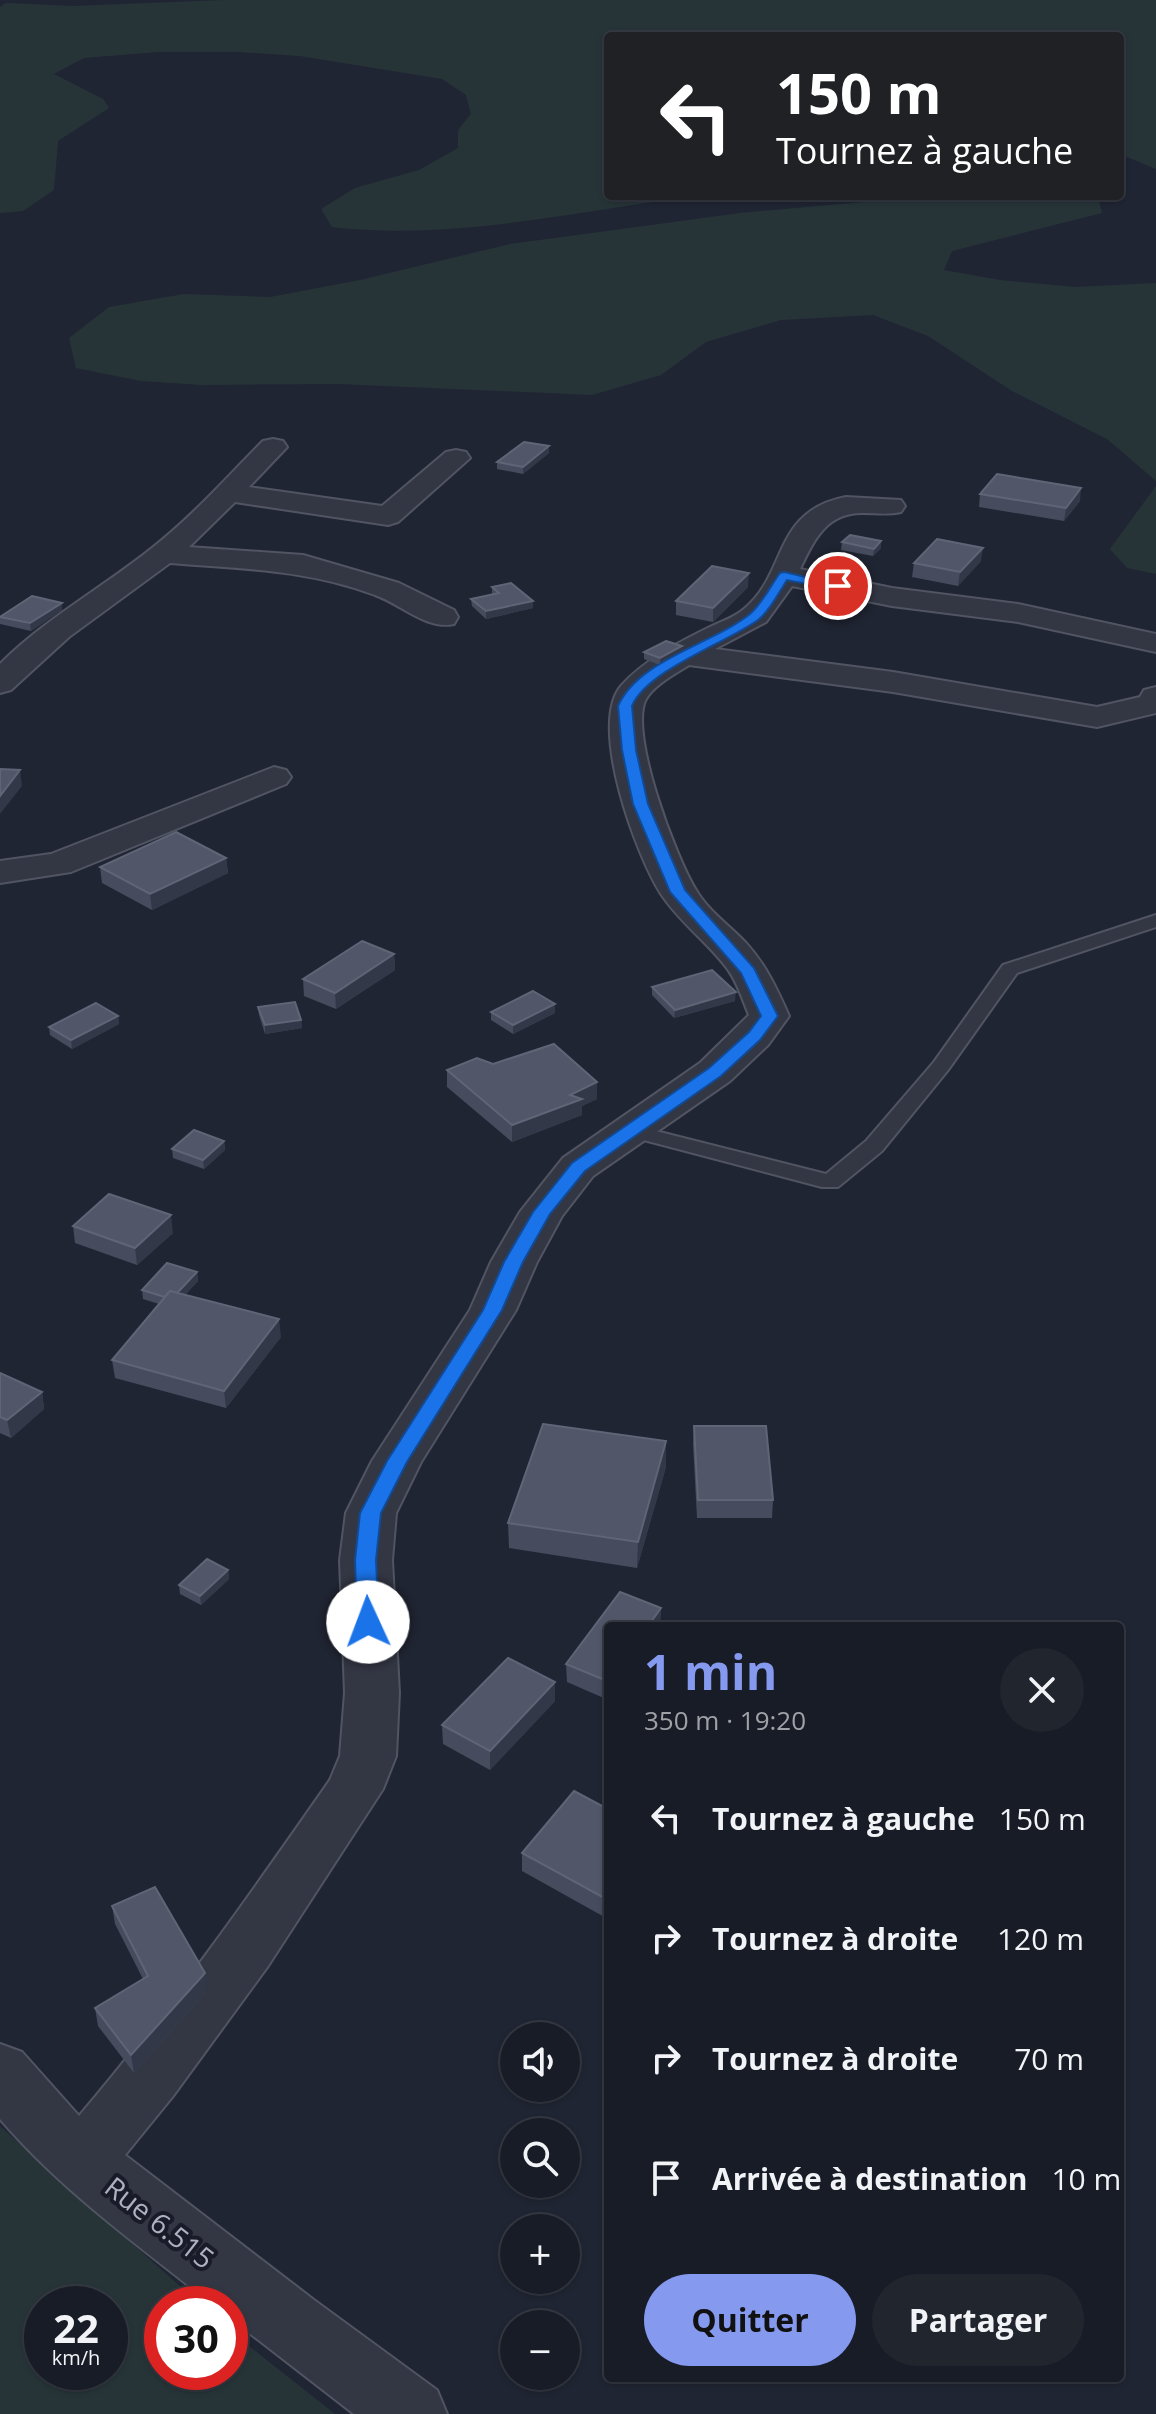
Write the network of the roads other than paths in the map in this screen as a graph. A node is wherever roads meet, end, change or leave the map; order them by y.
1 (273, 447) dead end
2 (456, 458) dead end
3 (227, 492) junction
4 (891, 506) dead end
5 (164, 554) junction
6 (784, 575) junction
7 (443, 617) dead end
8 (1156, 643) edge
9 (685, 655) junction
10 (0, 683) edge
11 (1156, 697) edge
12 (274, 777) dead end
13 (0, 872) edge
14 (1156, 921) edge
15 (628, 1130) junction
16 (0, 2071) edge
17 (82, 2160) junction
18 (412, 2414) edge

1 - 3 street
2 - 3 street
3 - 5 street
4 - 6 street
5 - 7 street
5 - 10 street
6 - 8 street
6 - 9 street
9 - 11 street
9 - 15 street
12 - 13 street
14 - 15 lane
15 - 17 street
16 - 17 street, Rue 6.515
17 - 18 street, Rue 6.515

